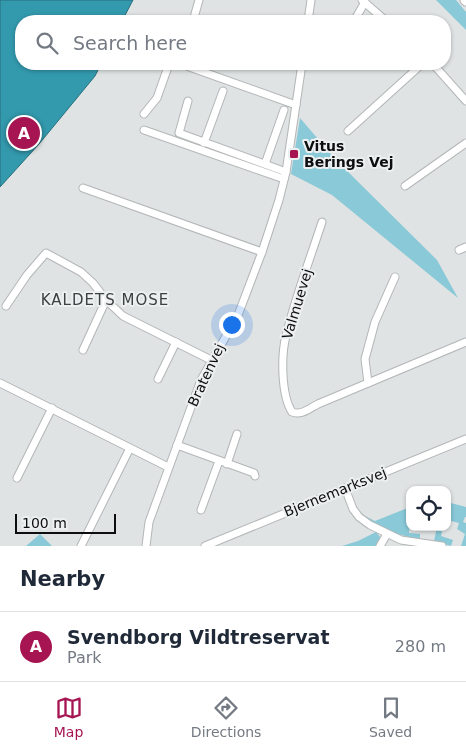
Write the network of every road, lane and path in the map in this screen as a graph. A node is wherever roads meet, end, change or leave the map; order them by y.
1 (199, 0) edge
2 (311, 0) edge
3 (364, 1) edge
4 (195, 15) edge
5 (309, 15) edge
6 (357, 15) edge
7 (379, 15) edge
8 (167, 70) edge
9 (198, 70) edge
10 (301, 70) edge
11 (415, 70) edge
12 (438, 70) edge
13 (223, 91) dead end
14 (466, 100) edge
15 (188, 101) dead end
16 (296, 105) junction
17 (284, 110) dead end
18 (144, 114) dead end
19 (144, 130) dead end
20 (348, 131) dead end
21 (204, 143) junction
22 (466, 143) edge
23 (264, 164) junction
24 (285, 175) junction
25 (405, 186) dead end
26 (83, 188) dead end
27 (322, 222) dead end
28 (262, 252) junction
29 (395, 277) dead end
30 (106, 300) junction
31 (6, 306) dead end
32 (176, 342) junction
33 (466, 342) edge
34 (83, 350) dead end
35 (211, 360) junction
36 (158, 379) dead end
37 (0, 382) edge
38 (368, 383) junction
39 (52, 408) junction
40 (236, 434) dead end
41 (466, 439) edge
42 (177, 446) junction
43 (130, 448) junction
44 (219, 461) junction
45 (227, 464) junction
46 (168, 467) junction
47 (255, 476) dead end
48 (17, 478) dead end
49 (345, 488) junction
50 (201, 510) dead end
51 (387, 534) junction
52 (81, 546) edge
53 (146, 546) edge
54 (205, 546) edge
55 (380, 546) edge
56 (442, 546) edge

1 - 4 street
2 - 5 street
3 - 6 street
3 - 7 street
8 - 18 street
9 - 16 street
10 - 16 street, Bratenvej
11 - 20 street
12 - 14 street
13 - 21 street
15 - 21 street
16 - 24 street, Bratenvej
17 - 23 street
19 - 24 street
21 - 23 street
22 - 25 street
23 - 24 street
24 - 28 street, Bratenvej
26 - 28 street
27 - 38 street, Valmuevej
28 - 35 street, Bratenvej
29 - 38 street
30 - 31 street
30 - 32 street
30 - 34 street
32 - 35 street
32 - 36 street
33 - 38 street
35 - 42 street, Bratenvej
37 - 39 street
39 - 43 street
39 - 48 street
40 - 45 street
41 - 49 street, Bjernemarksvej
42 - 44 street
42 - 46 street, Bratenvej
43 - 46 street
43 - 52 street
44 - 45 street
44 - 50 street
45 - 47 street
46 - 53 street, Bratenvej
49 - 51 street
49 - 54 street, Bjernemarksvej
51 - 55 street
51 - 56 street

